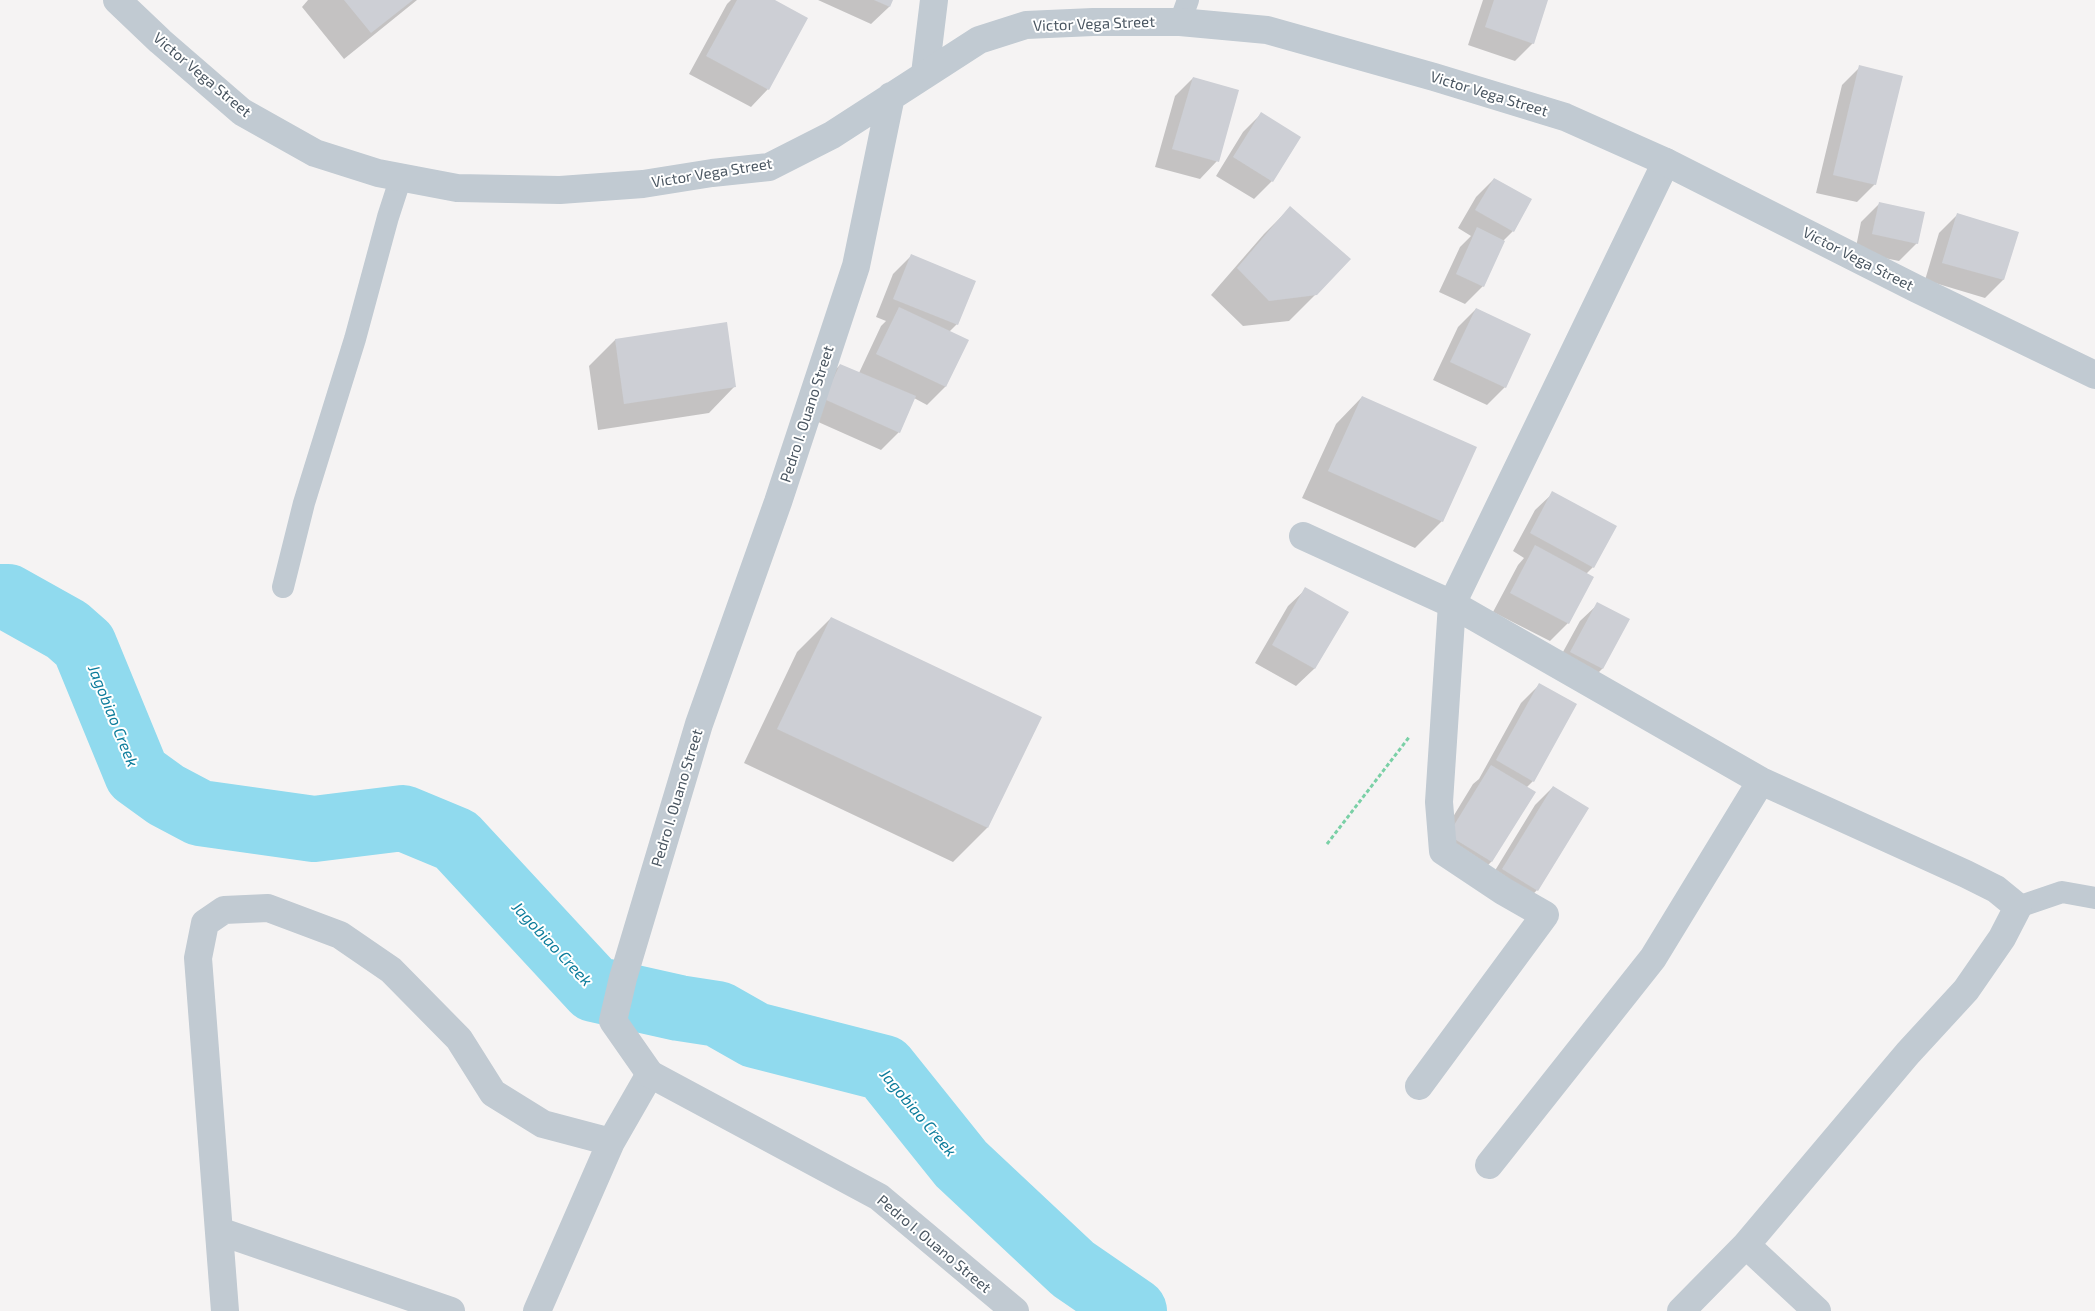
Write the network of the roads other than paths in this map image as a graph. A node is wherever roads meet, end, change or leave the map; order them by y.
1 (117, 0) edge
2 (934, 0) edge
3 (1184, 11) edge
4 (925, 74) junction
5 (891, 96) junction
6 (1666, 162) junction
7 (401, 177) junction
8 (2095, 376) edge
9 (1303, 536) dead end
10 (283, 587) dead end
11 (1452, 604) junction
12 (1761, 781) junction
13 (2095, 898) edge
14 (2018, 907) junction
15 (650, 1074) junction
16 (1419, 1086) dead end
17 (611, 1142) junction
18 (1490, 1165) dead end
19 (219, 1230) junction
20 (1746, 1245) junction
21 (225, 1311) edge
22 (451, 1311) edge
23 (537, 1311) edge
24 (1015, 1311) edge
25 (1681, 1311) edge
26 (1817, 1311) edge

1 - 7 street, Victor Vega Street
2 - 4 street
3 - 4 street, Victor Vega Street
3 - 6 street, Victor Vega Street
4 - 5 street, Victor Vega Street
5 - 7 street, Victor Vega Street
5 - 15 street, Pedro I. Ouano Street
6 - 8 street, Victor Vega Street
6 - 11 street
7 - 10 lane
9 - 11 street
11 - 12 street
11 - 16 street
12 - 14 street
12 - 18 street
13 - 14 lane
14 - 20 street
15 - 17 street
15 - 24 street, Pedro I. Ouano Street
17 - 19 street
17 - 23 street
19 - 21 street
19 - 22 street
20 - 25 street
20 - 26 street

